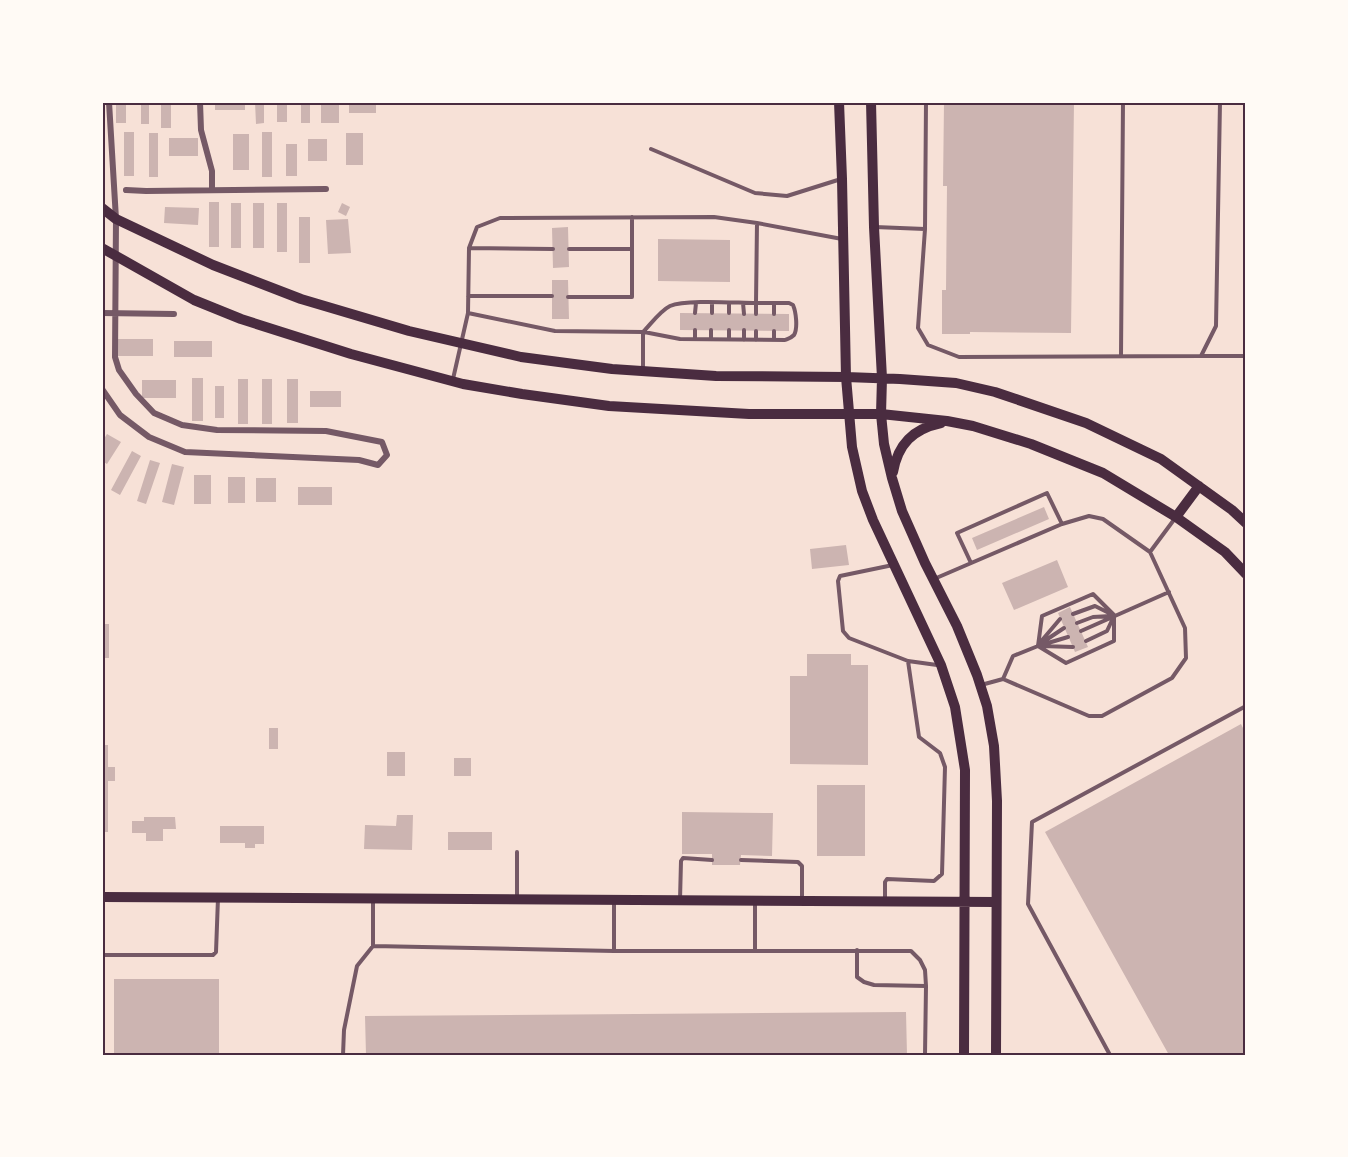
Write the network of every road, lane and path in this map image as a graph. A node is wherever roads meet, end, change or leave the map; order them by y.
1 (109, 102) edge
2 (200, 102) edge
3 (839, 102) edge
4 (871, 102) edge
5 (926, 102) edge
6 (1123, 102) edge
7 (1220, 102) edge
8 (651, 149) dead end
9 (842, 179) junction
10 (326, 189) dead end
11 (126, 190) dead end
12 (212, 190) junction
13 (102, 208) edge
14 (632, 217) junction
15 (116, 219) junction
16 (757, 223) junction
17 (874, 227) junction
18 (925, 229) junction
19 (843, 239) junction
20 (102, 248) edge
21 (469, 248) junction
22 (553, 249) dead end
23 (569, 249) dead end
24 (632, 249) junction
25 (116, 255) junction
26 (468, 296) junction
27 (552, 296) dead end
28 (568, 297) dead end
29 (696, 303) junction
30 (712, 303) junction
31 (729, 303) junction
32 (743, 303) junction
33 (756, 303) junction
34 (774, 303) junction
35 (468, 313) junction
36 (696, 313) dead end
37 (712, 313) dead end
38 (102, 314) edge
39 (115, 314) junction
40 (729, 314) dead end
41 (744, 314) dead end
42 (756, 314) dead end
43 (774, 314) dead end
44 (174, 315) dead end
45 (695, 330) dead end
46 (711, 330) dead end
47 (729, 330) dead end
48 (744, 330) dead end
49 (756, 331) dead end
50 (774, 331) dead end
51 (643, 332) junction
52 (695, 339) junction
53 (711, 339) junction
54 (729, 339) junction
55 (744, 339) junction
56 (756, 340) junction
57 (774, 340) junction
58 (462, 344) junction
59 (1121, 356) junction
60 (1201, 356) junction
61 (1246, 356) edge
62 (643, 371) junction
63 (846, 377) junction
64 (882, 378) junction
65 (452, 381) junction
66 (102, 389) edge
67 (849, 414) junction
68 (881, 414) junction
69 (947, 421) junction
70 (892, 478) junction
71 (1199, 486) junction
72 (1176, 517) junction
73 (1246, 523) edge
74 (1062, 524) junction
75 (1150, 552) junction
76 (971, 563) junction
77 (893, 564) junction
78 (1246, 574) edge
79 (934, 579) junction
80 (1169, 592) junction
81 (1073, 614) dead end
82 (1114, 615) junction
83 (1060, 619) dead end
84 (1077, 623) dead end
85 (1064, 628) dead end
86 (1081, 631) dead end
87 (1068, 637) dead end
88 (1086, 641) dead end
89 (1038, 646) junction
90 (1073, 646) dead end
91 (908, 661) junction
92 (941, 665) junction
93 (1003, 679) junction
94 (980, 685) junction
95 (1246, 706) edge
96 (517, 852) dead end
97 (712, 860) dead end
98 (741, 860) dead end
99 (102, 897) edge
100 (218, 898) junction
101 (373, 898) junction
102 (517, 899) junction
103 (614, 900) junction
104 (680, 900) junction
105 (755, 901) junction
106 (802, 901) junction
107 (885, 902) junction
108 (964, 902) junction
109 (996, 902) junction
110 (373, 946) junction
111 (755, 950) junction
112 (857, 950) junction
113 (614, 951) junction
114 (102, 955) edge
115 (926, 986) junction
116 (343, 1055) edge
117 (925, 1055) edge
118 (964, 1055) edge
119 (996, 1055) edge
120 (1110, 1055) edge

1 - 15 street
2 - 12 street
3 - 9 main road
4 - 17 main road
5 - 18 lane
6 - 59 lane
7 - 60 lane
8 - 9 lane
9 - 19 main road
10 - 12 street
11 - 12 street
13 - 15 main road
14 - 16 lane
14 - 21 lane
14 - 24 lane
15 - 25 street
15 - 58 main road
16 - 19 lane
16 - 33 lane
17 - 18 lane
17 - 64 main road
18 - 59 lane
19 - 63 main road
20 - 25 main road
21 - 22 lane
21 - 26 lane
23 - 24 lane
24 - 28 lane
25 - 39 street
25 - 65 main road
26 - 27 lane
26 - 35 lane
29 - 30 lane
29 - 36 lane
29 - 51 lane
30 - 31 lane
30 - 37 lane
31 - 32 lane
31 - 40 lane
32 - 33 lane
32 - 41 lane
33 - 34 lane
33 - 42 lane
34 - 43 lane
34 - 57 lane
35 - 51 lane
35 - 58 lane
38 - 39 street
39 - 44 street
39 - 66 street
45 - 52 lane
46 - 53 lane
47 - 54 lane
48 - 55 lane
49 - 56 lane
50 - 57 lane
51 - 52 lane
51 - 62 lane
52 - 53 lane
53 - 54 lane
54 - 55 lane
55 - 56 lane
56 - 57 lane
58 - 62 main road
58 - 65 lane
59 - 60 lane
60 - 61 lane
62 - 63 main road
63 - 64 main road
63 - 67 main road
64 - 68 main road
64 - 71 main road
65 - 67 main road
67 - 68 main road
67 - 77 main road
68 - 69 main road
68 - 70 main road
69 - 70 main road
69 - 72 main road
70 - 79 main road
71 - 72 main road
71 - 73 main road
72 - 75 lane
72 - 78 main road
74 - 75 lane
74 - 76 lane
74 - 76 lane
75 - 80 lane
76 - 79 lane
77 - 91 lane
77 - 92 main road
79 - 94 main road
80 - 82 lane
80 - 93 lane
81 - 82 lane
82 - 84 lane
82 - 86 lane
82 - 88 lane
82 - 89 lane
82 - 89 lane
83 - 89 lane
85 - 89 lane
87 - 89 lane
89 - 90 lane
89 - 93 lane
91 - 92 lane
91 - 107 lane
92 - 108 main road
93 - 94 lane
94 - 109 main road
95 - 120 lane
96 - 102 lane
97 - 104 lane
98 - 106 lane
99 - 100 main road
100 - 101 main road
100 - 114 lane
101 - 102 main road
101 - 110 lane
102 - 103 main road
103 - 104 main road
103 - 113 lane
104 - 105 main road
105 - 106 main road
105 - 111 lane
106 - 107 main road
107 - 108 main road
108 - 109 main road
108 - 118 main road
109 - 119 main road
110 - 113 lane
110 - 116 lane
111 - 112 lane
111 - 113 lane
112 - 115 lane
112 - 115 lane
115 - 117 lane

